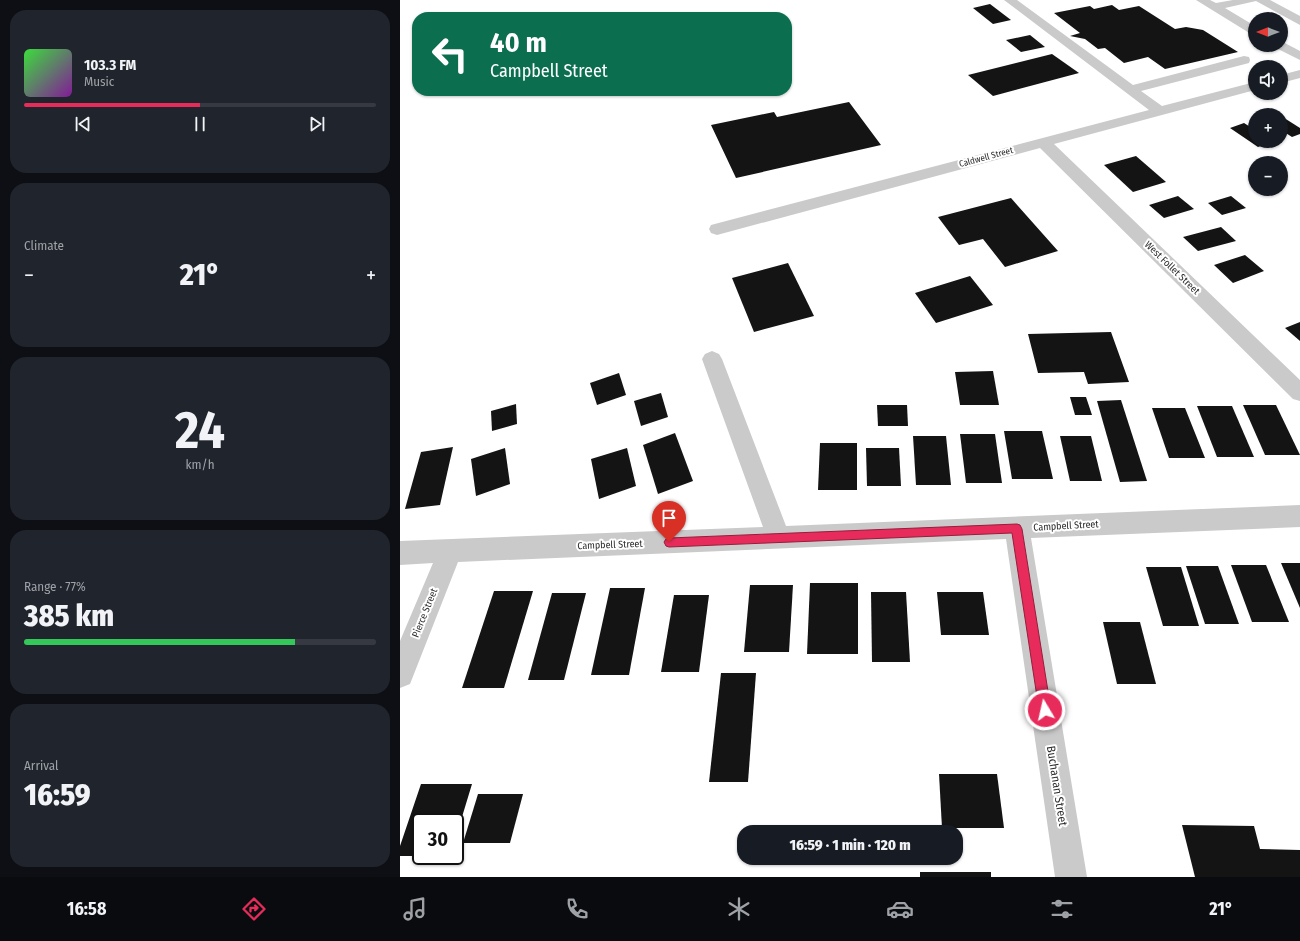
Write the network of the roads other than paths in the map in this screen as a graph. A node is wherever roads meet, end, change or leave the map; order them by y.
1 (1010, 0) edge
2 (1202, 0) edge
3 (1251, 0) edge
4 (1261, 0) edge
5 (1214, 7) junction
6 (1300, 21) edge
7 (1248, 26) edge
8 (1288, 49) edge
9 (1300, 56) edge
10 (1244, 60) dead end
11 (1300, 74) edge
12 (1288, 77) edge
13 (1248, 88) edge
14 (1130, 90) junction
15 (1159, 111) junction
16 (1043, 142) junction
17 (717, 229) dead end
18 (712, 359) dead end
19 (1300, 393) edge
20 (1300, 516) edge
21 (1017, 529) junction
22 (779, 538) junction
23 (450, 551) junction
24 (400, 553) edge
25 (400, 674) edge
26 (1071, 877) edge

1 - 14 street
2 - 5 street
3 - 5 street
4 - 6 street
5 - 7 street
8 - 9 street
10 - 14 street
11 - 12 street
13 - 15 street, Caldwell Street
14 - 15 street
15 - 16 street, Caldwell Street
16 - 17 street, Caldwell Street
16 - 19 street, West Follet Street
18 - 22 street
20 - 21 street, Campbell Street
21 - 22 street, Campbell Street
21 - 26 street, Buchanan Street
22 - 23 street, Campbell Street
23 - 24 street, Campbell Street
23 - 25 street, Pierce Street

